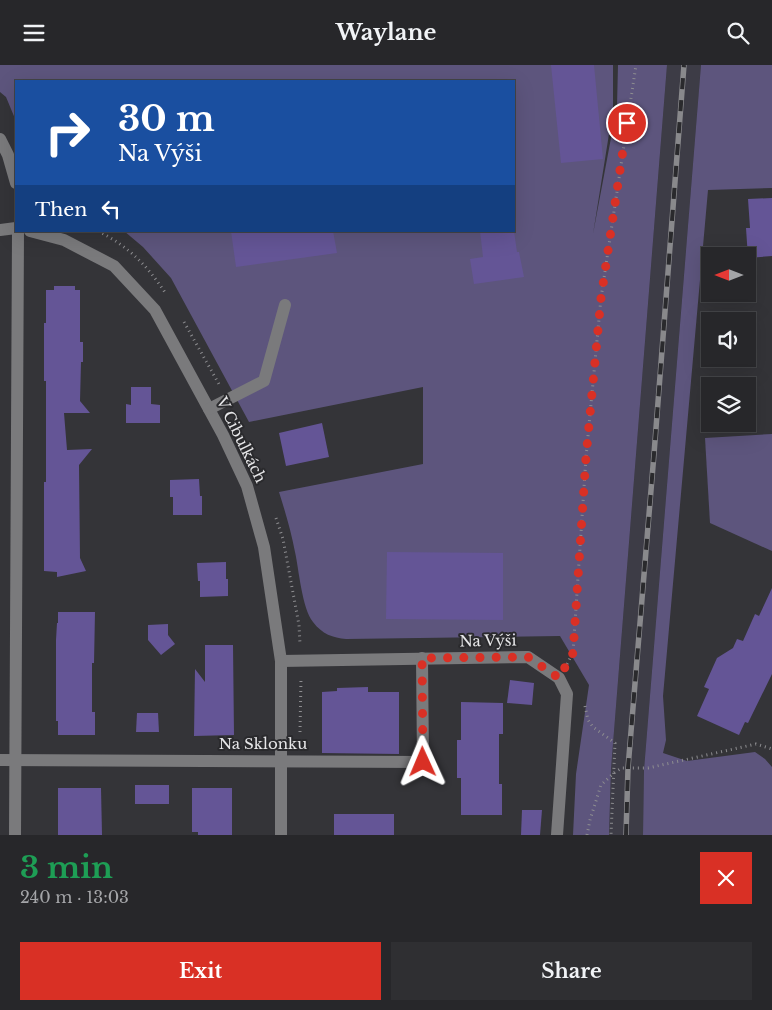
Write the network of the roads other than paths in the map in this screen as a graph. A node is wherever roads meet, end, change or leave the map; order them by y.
1 (0, 139) edge
2 (15, 180) edge
3 (0, 230) edge
4 (15, 230) edge
5 (17, 232) edge
6 (34, 232) edge
7 (285, 305) dead end
8 (209, 409) junction
9 (422, 658) junction
10 (281, 661) junction
11 (0, 760) edge
12 (15, 760) junction
13 (280, 761) junction
14 (15, 835) edge
15 (281, 835) edge
16 (557, 835) edge

1 - 2 street
3 - 4 street
5 - 12 street
6 - 8 street, V Cibulkách
7 - 8 street
8 - 10 street, V Cibulkách
9 - 10 street, Na Výši
9 - 13 street, Na Sklonku
9 - 16 street, Na Výši
10 - 13 street, V Cibulkách
11 - 12 street, Na Sklonku
12 - 13 street, Na Sklonku
12 - 14 street
13 - 15 street, V Cibulkách

